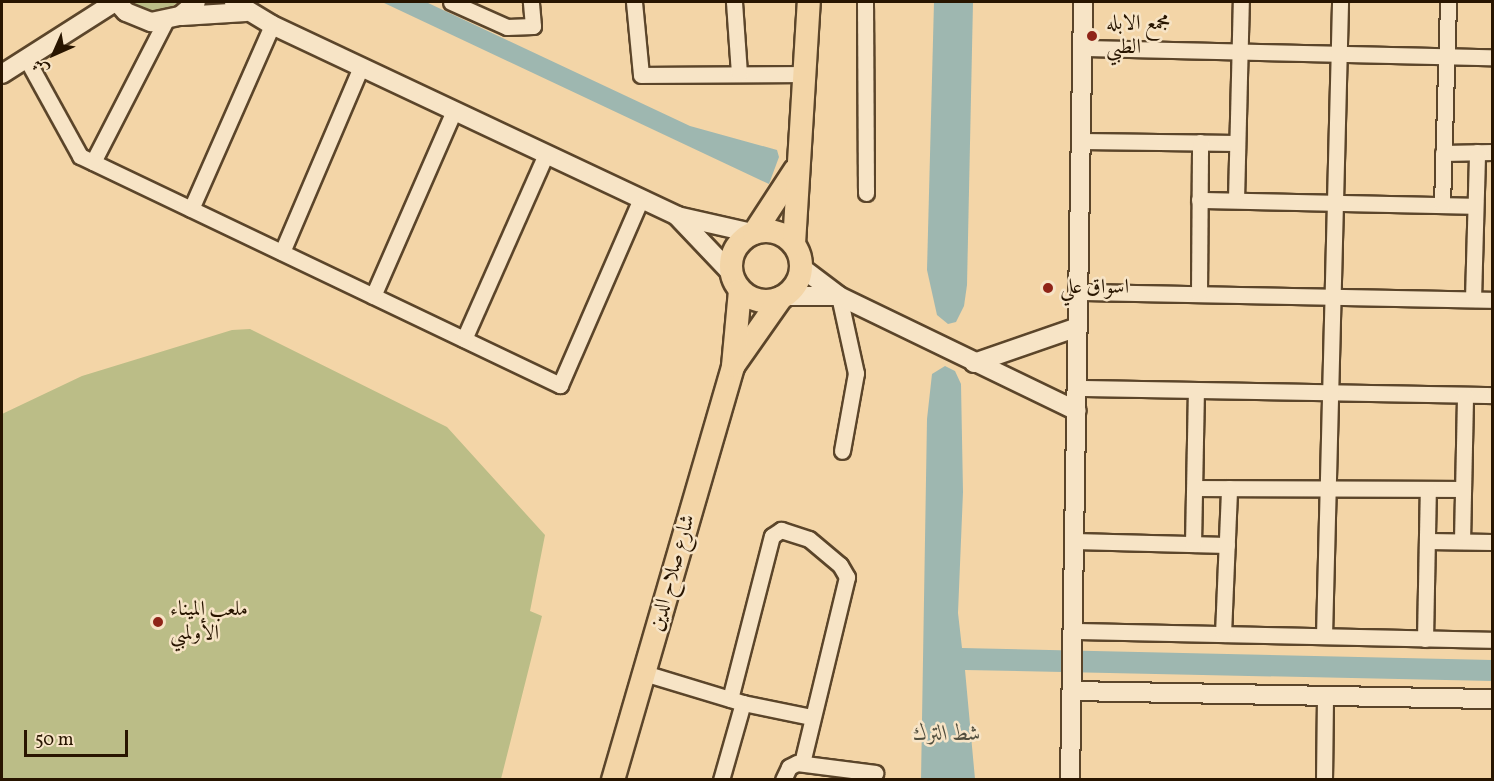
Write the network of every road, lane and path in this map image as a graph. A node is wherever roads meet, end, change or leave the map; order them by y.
1 (116, 2) edge
2 (196, 2) edge
3 (451, 2) edge
4 (531, 2) edge
5 (634, 2) edge
6 (734, 2) edge
7 (809, 2) edge
8 (865, 2) edge
9 (1083, 2) edge
10 (1241, 2) edge
11 (1340, 2) edge
12 (1448, 2) edge
13 (240, 7) edge
14 (173, 19) junction
15 (272, 25) junction
16 (1082, 48) junction
17 (1239, 52) junction
18 (1339, 54) junction
19 (1447, 56) junction
20 (1492, 57) edge
21 (26, 58) junction
22 (361, 67) junction
23 (2, 74) edge
24 (739, 74) junction
25 (805, 74) junction
26 (454, 111) junction
27 (1081, 141) junction
28 (1200, 142) junction
29 (1237, 143) junction
30 (802, 152) junction
31 (1485, 152) edge
32 (1443, 153) junction
33 (546, 154) junction
34 (93, 162) junction
35 (866, 193) dead end
36 (641, 199) junction
37 (1199, 200) junction
38 (1236, 200) junction
39 (1335, 202) junction
40 (1442, 205) junction
41 (1475, 206) junction
42 (191, 209) junction
43 (677, 216) junction
44 (753, 233) junction
45 (794, 244) junction
46 (282, 252) junction
47 (802, 268) junction
48 (736, 282) junction
49 (1078, 292) junction
50 (1199, 294) junction
51 (373, 296) junction
52 (839, 296) junction
53 (784, 297) junction
54 (1333, 297) junction
55 (1473, 299) junction
56 (1492, 300) edge
57 (1078, 327) junction
58 (464, 339) junction
59 (974, 363) junction
60 (733, 366) junction
61 (1077, 388) junction
62 (1196, 390) junction
63 (1330, 392) junction
64 (1465, 395) junction
65 (1492, 395) edge
66 (1077, 411) junction
67 (842, 452) dead end
68 (1195, 488) junction
69 (1229, 488) junction
70 (1327, 488) junction
71 (1428, 489) junction
72 (1463, 489) junction
73 (1074, 541) junction
74 (1427, 541) junction
75 (1462, 541) junction
76 (1492, 542) edge
77 (1193, 544) junction
78 (1227, 544) junction
79 (1073, 631) junction
80 (1223, 634) junction
81 (1324, 636) junction
82 (1425, 639) junction
83 (1492, 640) edge
84 (644, 673) junction
85 (1072, 692) junction
86 (1325, 696) junction
87 (1492, 699) edge
88 (736, 701) junction
89 (811, 717) junction
90 (802, 763) junction
91 (875, 773) dead end
92 (613, 780) edge
93 (721, 780) edge
94 (783, 780) edge
95 (1070, 780) edge
96 (1324, 780) edge

1 - 14 street
1 - 21 street
2 - 14 street
3 - 4 street
5 - 24 street
6 - 24 street
7 - 25 main road
8 - 35 street
9 - 16 street
10 - 17 street
11 - 18 street
12 - 19 street
13 - 14 street
13 - 15 street
14 - 34 street
15 - 22 street
15 - 42 street
16 - 17 street
16 - 27 street
17 - 18 street
17 - 29 street
18 - 19 street
18 - 39 street
19 - 20 street
19 - 32 street
21 - 23 street
21 - 34 street
22 - 26 street
22 - 46 street
24 - 25 street
25 - 30 main road
26 - 33 street
26 - 51 street
27 - 28 street
27 - 49 street
28 - 29 street
28 - 37 street
29 - 38 street
30 - 44 main road
30 - 45 main road
31 - 32 street
31 - 41 street
32 - 40 street
33 - 36 street
33 - 58 street
34 - 42 street
36 - 43 street
36 - 58 street
37 - 38 street
37 - 50 street
38 - 39 street
39 - 40 street
39 - 54 street
40 - 41 street
41 - 55 street
42 - 46 street
43 - 44 street
43 - 48 street
44 - 45 main road
44 - 48 main road
45 - 47 main road
46 - 51 street
47 - 52 street
47 - 53 main road
48 - 53 main road
48 - 60 main road, شارع صلاح الدين
49 - 50 street
49 - 57 street
50 - 54 street
51 - 58 street
52 - 53 street
52 - 59 street
52 - 67 street
53 - 60 main road, شارع صلاح الدين
54 - 55 street
54 - 63 street
55 - 56 street
57 - 59 street
57 - 61 street
59 - 66 street
60 - 84 main road, شارع صلاح الدين
61 - 62 street
61 - 66 street
62 - 63 street
62 - 68 street
63 - 64 street
63 - 70 street
64 - 65 street
64 - 72 street
66 - 73 street
68 - 69 street
68 - 77 street
69 - 70 street
69 - 78 street
70 - 71 street
70 - 81 street
71 - 72 street
71 - 74 street
72 - 75 street
73 - 77 street
73 - 79 street
74 - 75 street
74 - 82 street
75 - 76 street
77 - 78 street
78 - 80 street
79 - 80 street
79 - 85 street
80 - 81 street
81 - 82 street
82 - 83 street
84 - 88 street
84 - 92 main road, شارع صلاح الدين
85 - 86 street
85 - 95 street
86 - 87 street
86 - 96 street
88 - 89 street
88 - 89 street
88 - 93 street
89 - 90 street
90 - 91 street
90 - 94 street

